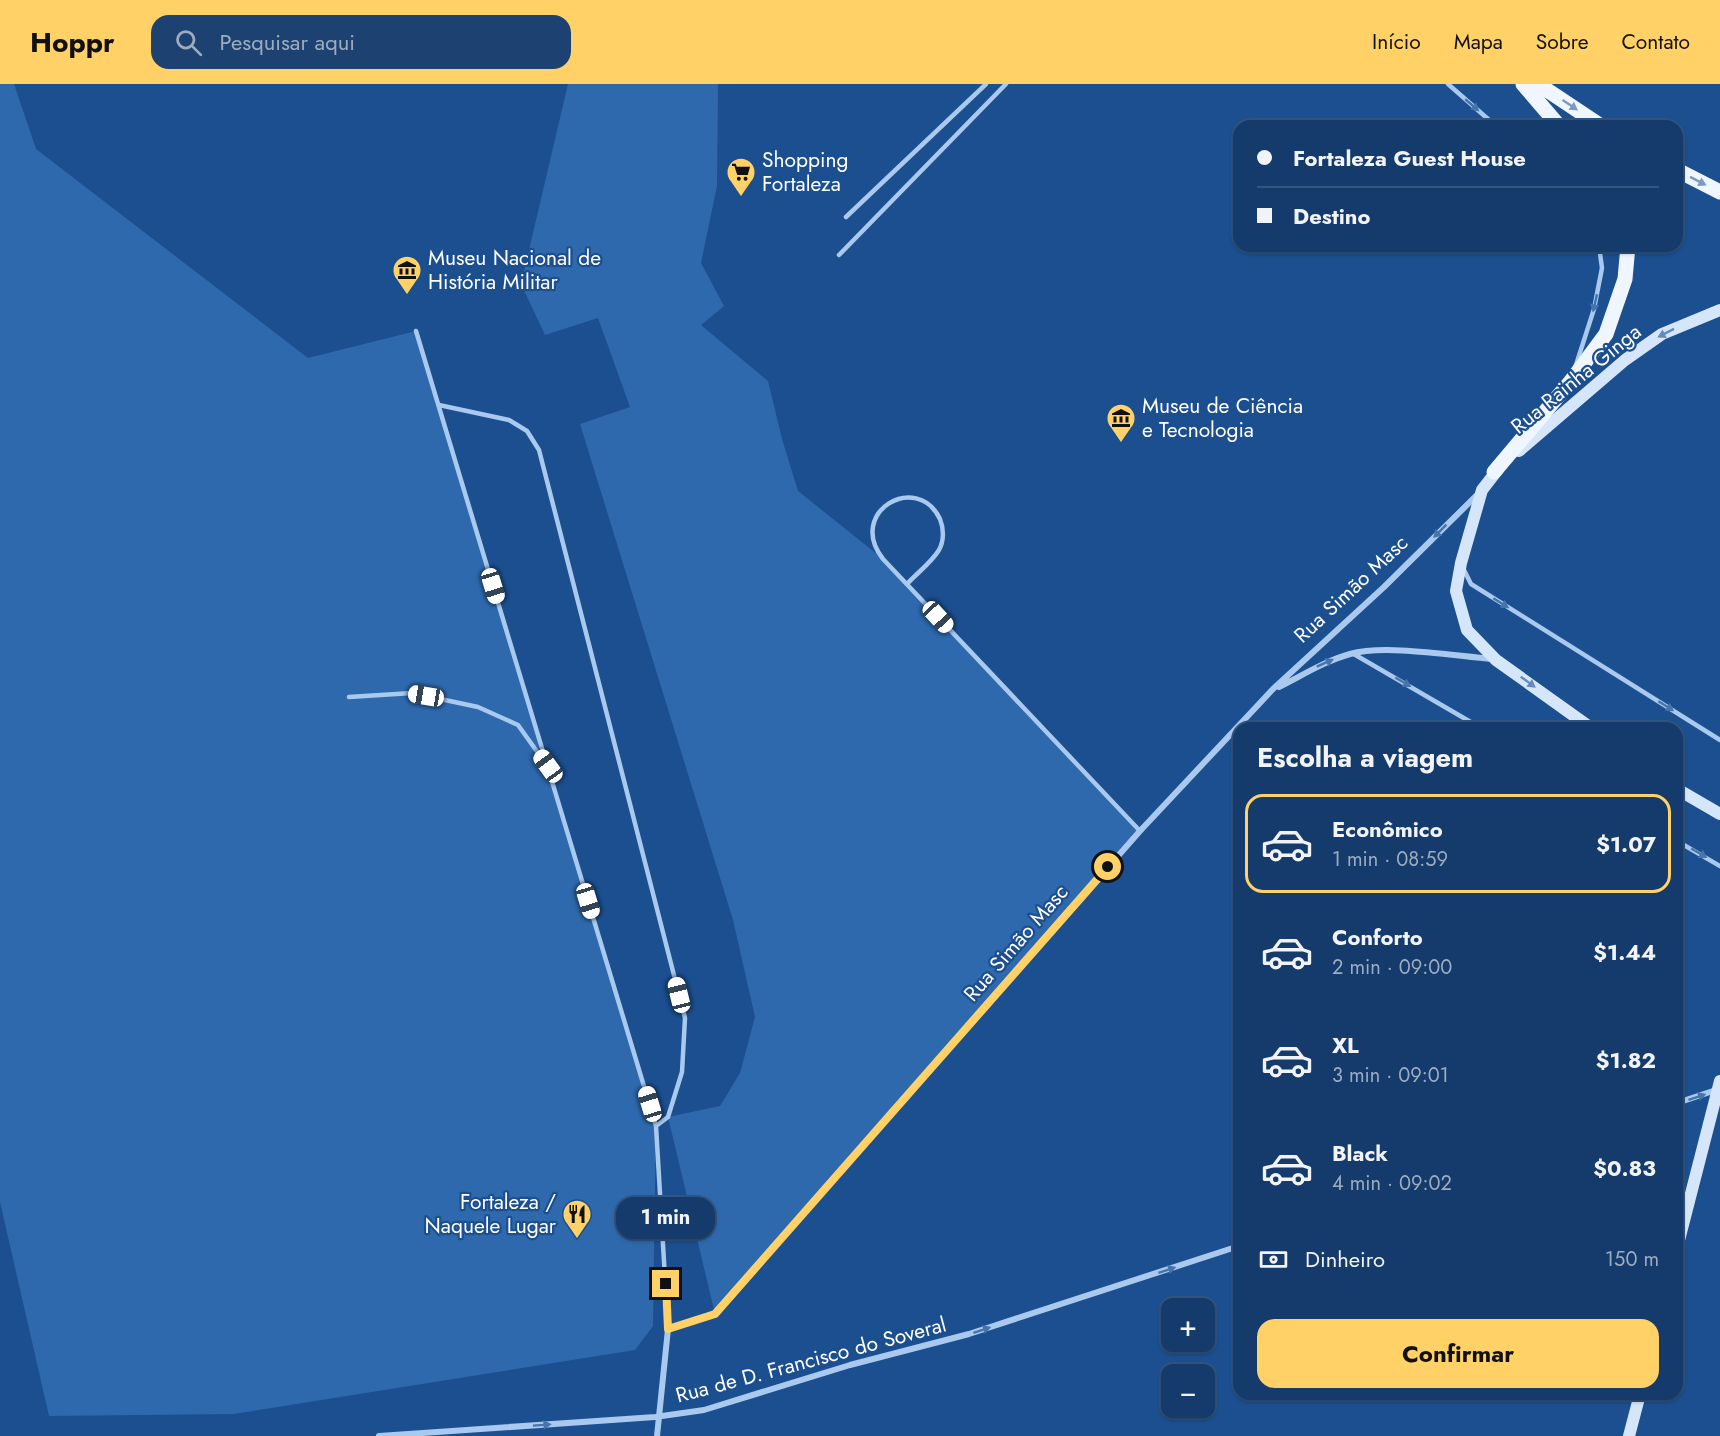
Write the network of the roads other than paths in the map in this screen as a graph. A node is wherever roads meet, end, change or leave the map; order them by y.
1 (987, 84) edge
2 (1006, 84) edge
3 (1448, 84) edge
4 (1523, 84) edge
5 (1538, 84) edge
6 (1489, 120) edge
7 (1554, 120) edge
8 (1593, 120) edge
9 (1683, 173) edge
10 (1720, 192) edge
11 (846, 217) dead end
12 (1600, 252) edge
13 (1627, 252) edge
14 (839, 255) dead end
15 (1720, 310) edge
16 (416, 331) dead end
17 (1570, 381) junction
18 (439, 405) junction
19 (1494, 472) junction
20 (1482, 490) junction
21 (1461, 563) junction
22 (907, 584) junction
23 (1352, 653) junction
24 (1496, 660) junction
25 (1273, 689) junction
26 (349, 697) dead end
27 (1242, 722) edge
28 (1471, 722) edge
29 (1583, 722) edge
30 (1233, 732) edge
31 (1720, 740) edge
32 (548, 766) junction
33 (1683, 792) edge
34 (1716, 810) edge
35 (1140, 831) junction
36 (1683, 844) edge
37 (1720, 866) edge
38 (1719, 1086) edge
39 (1683, 1101) edge
40 (656, 1126) junction
41 (1683, 1225) edge
42 (1233, 1248) edge
43 (668, 1329) junction
44 (1638, 1400) edge
45 (378, 1436) edge
46 (657, 1436) edge
47 (1629, 1436) edge

1 - 11 lane
2 - 14 lane
3 -> 6 lane
4 - 7 main road
5 -> 8 main road
9 -> 10 main road
12 -> 17 lane
13 - 17 main road
15 -> 19 street, Rua Rainha Ginga
16 - 18 lane
17 - 19 main road
18 - 32 lane
18 - 40 lane
19 - 20 street, Rua Simão Masc
20 - 21 street
20 -> 25 street, Rua Simão Masc
21 - 24 street
21 -> 31 lane
22 - 22 lane
22 - 35 lane
23 - 24 street
25 -> 23 street
23 -> 28 lane
24 -> 29 street
25 - 27 street, Rua Simão Masc
26 - 32 lane
30 - 35 street, Rua Simão Masc
32 - 40 lane
33 - 34 street
35 - 43 street, Rua Simão Masc
36 -> 37 lane
39 -> 38 street
38 - 41 street
40 - 43 lane
45 -> 42 street, Rua de D. Francisco do Soveral
43 - 46 street
44 - 47 street

